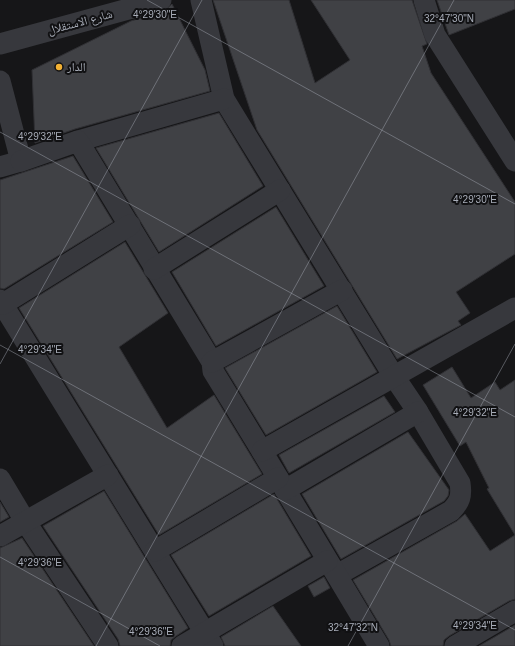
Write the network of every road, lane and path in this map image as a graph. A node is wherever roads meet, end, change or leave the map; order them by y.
1 (161, 0) edge
2 (201, 0) edge
3 (424, 0) edge
4 (0, 44) edge
5 (0, 81) edge
6 (224, 99) junction
7 (78, 141) junction
8 (21, 161) junction
9 (515, 161) edge
10 (0, 167) edge
11 (280, 190) junction
12 (130, 225) junction
13 (154, 270) junction
14 (342, 290) junction
15 (1, 302) edge
16 (515, 308) edge
17 (212, 362) junction
18 (393, 376) junction
19 (418, 412) junction
20 (262, 451) junction
21 (108, 475) junction
22 (0, 479) edge
23 (282, 484) junction
24 (25, 521) junction
25 (0, 536) edge
26 (155, 551) junction
27 (332, 568) junction
28 (515, 611) edge
29 (209, 639) edge
30 (108, 646) edge
31 (182, 646) edge
32 (379, 646) edge
33 (455, 646) edge

1 - 4 street, شارع الاستقلال
2 - 6 street
3 - 9 street
5 - 8 street
6 - 7 street
6 - 11 street
7 - 8 street
7 - 12 street
8 - 10 street
11 - 13 street
11 - 14 street
12 - 13 street
12 - 15 street
13 - 17 street
14 - 17 street
14 - 18 street
15 - 21 street
16 - 18 street
17 - 20 street
18 - 19 street
18 - 20 street
19 - 23 street
19 - 27 street
20 - 23 street
21 - 24 street
21 - 26 street
22 - 24 street
23 - 26 street
23 - 27 street
24 - 25 street
24 - 30 street
26 - 29 street
27 - 29 street
27 - 32 street
28 - 33 street
29 - 31 street

